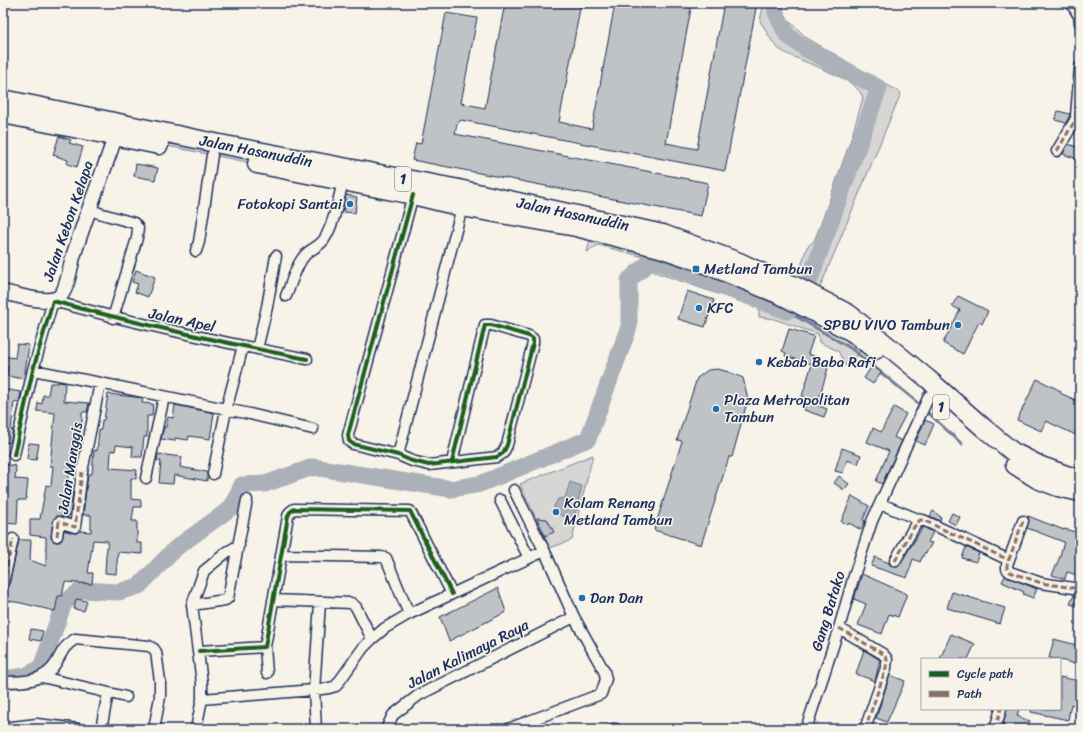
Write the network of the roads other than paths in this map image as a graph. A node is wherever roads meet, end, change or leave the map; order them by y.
1 (1072, 3) edge
2 (1080, 23) edge
3 (1080, 67) edge
4 (3, 99) edge
5 (3, 114) edge
6 (1078, 118) edge
7 (117, 130) junction
8 (1057, 151) dead end
9 (212, 155) junction
10 (343, 182) junction
11 (413, 195) junction
12 (89, 208) junction
13 (461, 211) junction
14 (196, 251) dead end
15 (276, 256) dead end
16 (789, 291) junction
17 (3, 292) edge
18 (286, 296) dead end
19 (53, 301) junction
20 (813, 303) junction
21 (113, 318) junction
22 (243, 346) junction
23 (257, 349) junction
24 (306, 359) dead end
25 (33, 370) junction
26 (100, 383) junction
27 (929, 396) junction
28 (164, 397) junction
29 (226, 410) junction
30 (313, 430) dead end
31 (14, 455) dead end
32 (398, 455) junction
33 (452, 462) junction
34 (212, 474) dead end
35 (146, 478) dead end
36 (1080, 480) edge
37 (514, 490) dead end
38 (1080, 492) edge
39 (247, 500) dead end
40 (500, 500) dead end
41 (881, 504) junction
42 (920, 520) junction
43 (1023, 521) dead end
44 (57, 536) dead end
45 (12, 539) dead end
46 (239, 545) junction
47 (544, 550) junction
48 (281, 555) junction
49 (529, 558) junction
50 (1009, 560) junction
51 (895, 561) dead end
52 (3, 584) edge
53 (1080, 589) edge
54 (452, 594) junction
55 (274, 600) junction
56 (320, 602) junction
57 (192, 605) junction
58 (409, 614) junction
59 (574, 617) junction
60 (839, 628) junction
61 (372, 639) junction
62 (266, 647) junction
63 (199, 651) junction
64 (267, 673) dead end
65 (42, 677) junction
66 (3, 682) edge
67 (314, 690) junction
68 (108, 693) junction
69 (126, 697) dead end
70 (202, 699) junction
71 (1002, 710) edge
72 (36, 726) edge
73 (3, 728) edge
74 (79, 729) edge
75 (101, 729) edge
76 (154, 729) edge
77 (196, 729) edge
78 (316, 729) edge
79 (386, 729) edge
80 (508, 729) edge
81 (612, 729) edge
82 (616, 729) edge
83 (806, 729) edge
84 (865, 729) edge
85 (995, 729) edge

1 - 2 street
3 - 6 street
4 - 7 highway, Jalan Hasanuddin / 1
5 - 7 highway, Jalan Hasanuddin / 1
6 - 8 street
7 - 9 highway, Jalan Hasanuddin / 1
7 - 12 street, Jalan Kebon Kelapa
7 - 16 highway, Jalan Hasanuddin / 1
9 - 10 highway, Jalan Hasanuddin / 1
9 - 14 street
10 - 11 highway, Jalan Hasanuddin / 1
10 - 18 street
11 - 13 highway, Jalan Hasanuddin / 1
11 - 32 street
12 - 19 street, Jalan Kebon Kelapa
12 - 21 street
13 - 16 highway, Jalan Hasanuddin / 1
13 - 32 street
15 - 23 street
16 - 20 highway, Jalan Hasanuddin / 1
17 - 19 street, Jalan Kebon Kelapa
19 - 21 street, Jalan Apel
19 - 25 street
20 - 27 highway, Jalan Hasanuddin / 1
20 - 36 highway, Jalan Hasanuddin / 1
21 - 22 street, Jalan Apel
22 - 23 street, Jalan Apel
22 - 29 street
23 - 24 street, Jalan Apel
25 - 26 street
25 - 31 street
26 - 28 street
26 - 44 street, Jalan Manggis
27 - 38 highway, Jalan Hasanuddin / 1
27 - 41 street, Gang Batako
28 - 29 street
28 - 35 street
29 - 30 street
29 - 34 street
32 - 33 street
33 - 33 street
37 - 47 street
39 - 46 street
40 - 49 street
41 - 42 street
41 - 60 street, Gang Batako
42 - 50 street
42 - 51 street
43 - 50 street
45 - 52 street
46 - 57 street
46 - 57 street
47 - 49 street
47 - 59 street
48 - 54 street
48 - 55 street
48 - 58 street
49 - 54 street
50 - 53 street
54 - 58 street
55 - 56 street
55 - 62 street
56 - 61 street
56 - 67 street
57 - 63 street
58 - 61 street
59 - 79 street, Jalan Kalimaya Raya
59 - 80 street
60 - 83 street, Gang Batako
60 - 84 street
61 - 67 street
62 - 63 street
62 - 64 street
63 - 70 street
65 - 66 street
65 - 68 street
65 - 76 street
67 - 70 street
67 - 78 street
68 - 69 street
68 - 75 street
70 - 77 street
71 - 85 street
72 - 73 street
72 - 74 street
81 - 82 street

